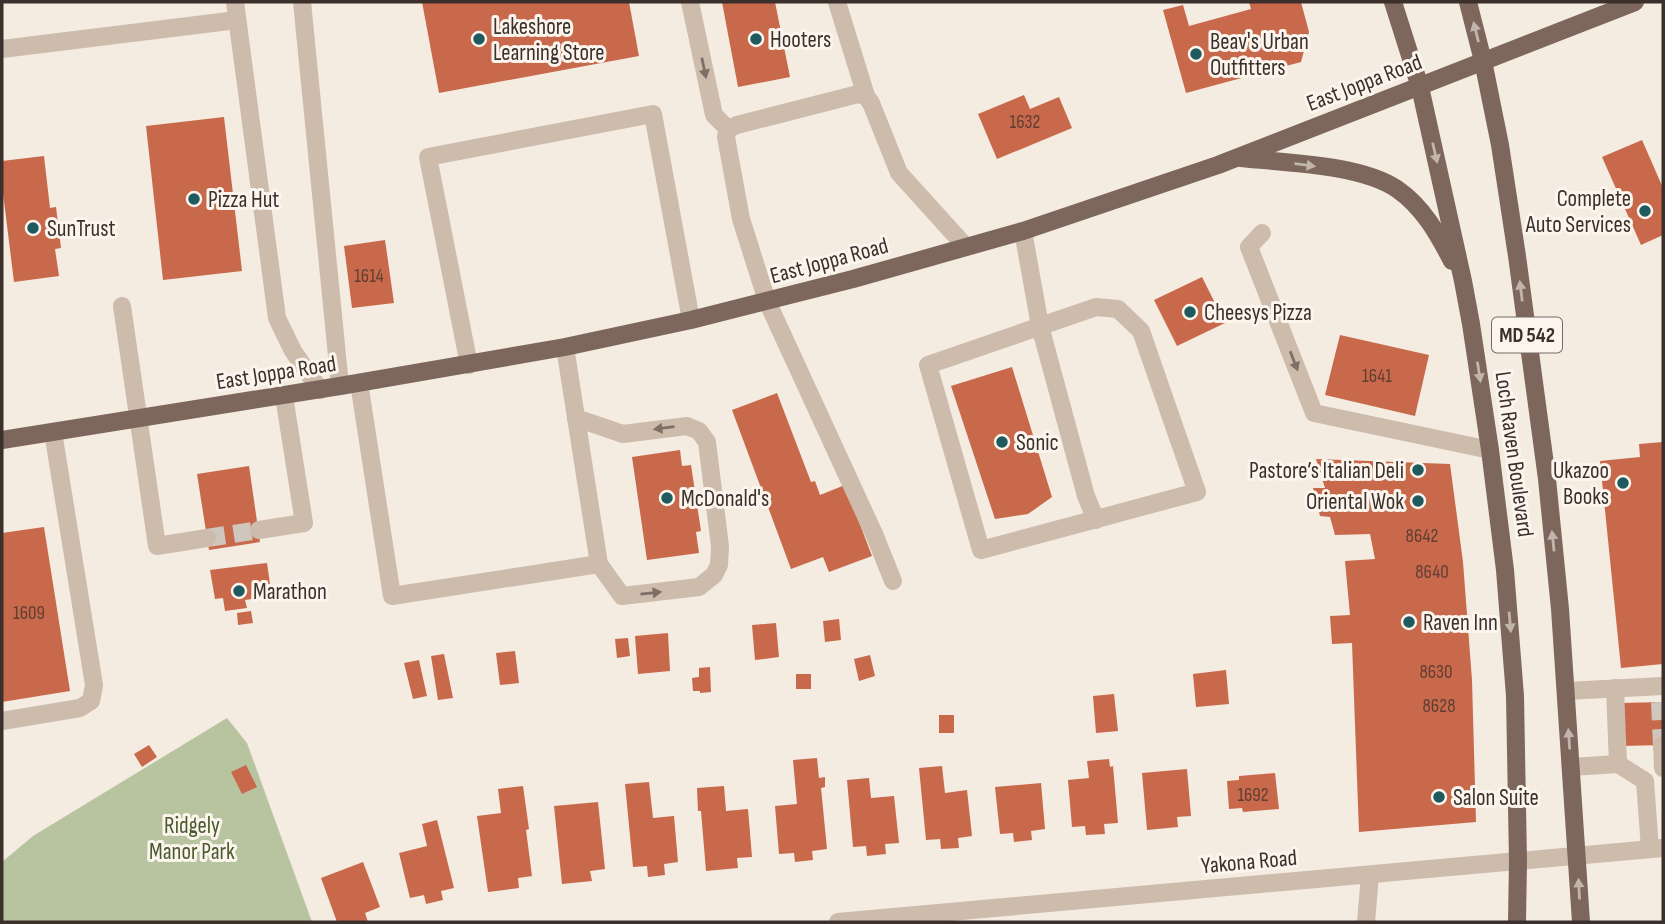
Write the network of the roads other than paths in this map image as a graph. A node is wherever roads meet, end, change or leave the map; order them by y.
1 (302, 2) edge
2 (690, 2) edge
3 (837, 2) edge
4 (1394, 2) edge
5 (1468, 2) edge
6 (1635, 2) edge
7 (236, 11) edge
8 (2, 49) edge
9 (1483, 61) junction
10 (1420, 86) junction
11 (866, 96) junction
12 (728, 129) junction
13 (1237, 158) junction
14 (1023, 231) junction
15 (1262, 233) dead end
16 (965, 247) junction
17 (1463, 281) junction
18 (767, 301) junction
19 (122, 306) dead end
20 (691, 320) junction
21 (1040, 326) junction
22 (565, 347) junction
23 (469, 365) junction
24 (359, 383) junction
25 (340, 387) junction
26 (320, 390) junction
27 (284, 396) junction
28 (576, 418) junction
29 (138, 419) junction
30 (53, 432) junction
31 (2, 440) edge
32 (1490, 450) junction
33 (1096, 520) junction
34 (259, 530) tunnel mouth
35 (207, 538) tunnel mouth
36 (599, 564) junction
37 (893, 581) dead end
38 (1615, 688) junction
39 (1566, 691) junction
40 (1661, 692) edge
41 (2, 721) edge
42 (1662, 745) edge
43 (1618, 764) junction
44 (1571, 767) junction
45 (1663, 768) edge
46 (1654, 780) edge
47 (1657, 848) edge
48 (1577, 856) junction
49 (1518, 861) junction
50 (1370, 875) junction
51 (838, 922) edge
52 (1366, 922) edge
53 (1517, 922) edge
54 (1581, 922) edge

1 - 25 street
2 -> 12 street
3 - 11 street
4 - 10 main road, Loch Raven Boulevard / MD 542
9 -> 5 main road, Loch Raven Boulevard / MD 542
6 - 9 main road, East Joppa Road
7 - 8 street
7 - 26 street
9 - 10 main road, East Joppa Road
39 -> 9 main road, Loch Raven Boulevard / MD 542
10 - 13 main road, East Joppa Road
10 -> 17 main road, Loch Raven Boulevard / MD 542
11 - 12 street
11 - 16 street
12 - 18 street
13 - 14 main road, East Joppa Road
13 -> 17 main road
14 - 16 main road, East Joppa Road
14 - 21 street
15 -> 32 street
16 - 18 main road, East Joppa Road
17 -> 32 main road, Loch Raven Boulevard / MD 542
18 - 20 main road, East Joppa Road
18 - 37 street
19 - 29 street
20 - 22 main road, East Joppa Road
20 - 23 street
21 - 33 street
21 - 33 street
21 - 33 street
22 - 23 main road, East Joppa Road
22 - 28 street
23 - 24 main road, East Joppa Road
24 - 25 main road, East Joppa Road
24 - 36 street
25 - 26 main road, East Joppa Road
26 - 27 main road, East Joppa Road
27 - 29 main road, East Joppa Road
27 - 34 street
28 - 36 street
36 -> 28 street
29 - 30 main road, East Joppa Road
29 - 35 street
30 - 31 main road, East Joppa Road
30 - 41 street
32 -> 49 main road, Loch Raven Boulevard / MD 542
38 - 39 street
38 - 40 street
38 - 43 street
44 -> 39 main road, Loch Raven Boulevard / MD 542
42 - 45 street
43 - 44 street
43 - 46 street
44 - 48 main road, Loch Raven Boulevard / MD 542
46 - 47 street
47 - 48 street, Yakona Road
48 - 49 street, Yakona Road
54 -> 48 main road, Loch Raven Boulevard / MD 542
49 - 50 street, Yakona Road
49 - 53 main road, Loch Raven Boulevard / MD 542
50 - 51 street, Yakona Road
50 - 52 street

